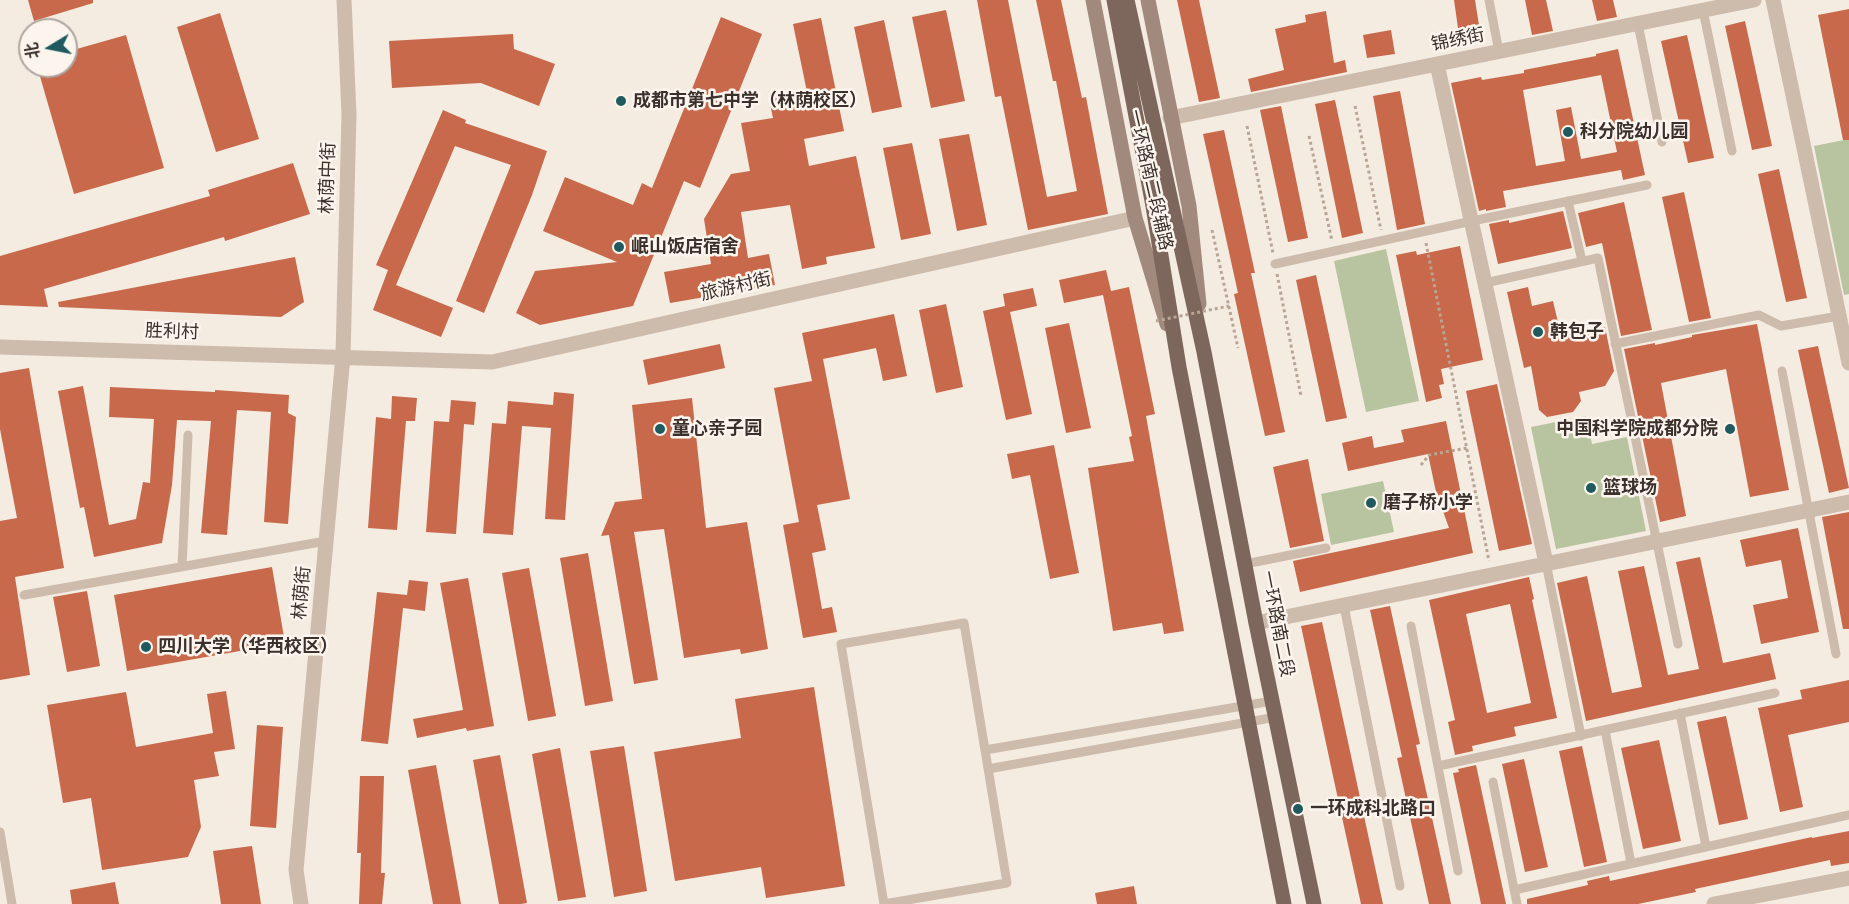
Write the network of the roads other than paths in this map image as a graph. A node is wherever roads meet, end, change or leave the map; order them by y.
1 (344, 0) edge
2 (1093, 0) edge
3 (1114, 0) edge
4 (1127, 0) edge
5 (1148, 0) edge
6 (1489, 0) edge
7 (1754, 0) edge
8 (1773, 0) edge
9 (1703, 10) junction
10 (1638, 24) junction
11 (1499, 52) junction
12 (1437, 64) junction
13 (1170, 118) junction
14 (1662, 142) dead end
15 (1732, 151) dead end
16 (1647, 185) dead end
17 (1568, 201) junction
18 (1136, 218) junction
19 (1472, 221) junction
20 (1582, 261) junction
21 (1275, 264) road end
22 (1485, 283) junction
23 (1842, 308) edge
24 (1615, 344) junction
25 (0, 347) edge
26 (1204, 352) junction
27 (343, 356) junction
28 (1849, 363) edge
29 (1179, 367) junction
30 (1782, 372) dead end
31 (188, 435) dead end
32 (1849, 502) edge
33 (1810, 510) junction
34 (1657, 540) junction
35 (326, 541) junction
36 (1326, 548) dead end
37 (1546, 563) junction
38 (1245, 564) junction
39 (182, 567) junction
40 (24, 595) dead end
41 (1344, 606) junction
42 (1256, 623) junction
43 (1411, 626) dead end
44 (1678, 644) dead end
45 (1836, 654) dead end
46 (1775, 693) dead end
47 (1272, 701) junction
48 (1245, 706) junction
49 (1680, 713) junction
50 (1276, 717) junction
51 (1248, 722) junction
52 (1605, 730) junction
53 (1581, 736) junction
54 (985, 750) junction
55 (1438, 766) junction
56 (988, 769) junction
57 (1492, 782) dead end
58 (1849, 815) edge
59 (0, 832) edge
60 (1706, 847) junction
61 (1631, 863) junction
62 (1458, 871) dead end
63 (1849, 878) edge
64 (1400, 886) dead end
65 (1514, 890) junction
66 (12, 904) edge
67 (301, 904) edge
68 (1284, 904) edge
69 (1314, 904) edge
70 (1517, 904) edge
71 (1714, 904) edge

1 - 27 street, 林荫中街
2 - 18 main road, 一环路南二段辅路
3 - 29 main road
4 - 26 main road, 一环路南二段
5 - 13 main road, 一环路南二段辅路
6 - 11 lane
7 - 9 street, 锦绣街
8 - 23 street
9 - 10 street, 锦绣街
9 - 15 lane
10 - 11 street, 锦绣街
10 - 14 lane
11 - 12 street, 锦绣街
12 - 13 street, 锦绣街
12 - 19 street
13 - 26 main road, 一环路南二段辅路
16 - 17 lane
17 - 19 lane
17 - 20 lane
18 - 27 street, 旅游村街
18 - 29 main road, 一环路南二段辅路
19 - 21 lane
19 - 22 street
20 - 22 lane
20 - 24 lane
22 - 37 street
23 - 24 lane
23 - 28 street
24 - 34 lane
25 - 27 street, 胜利村
26 - 38 main road, 一环路南二段
27 - 35 street, 林荫街
29 - 48 main road
30 - 33 lane
31 - 39 lane
32 - 33 street
33 - 34 street
33 - 45 lane
34 - 37 street
34 - 44 lane
35 - 39 lane
35 - 67 street, 林荫街
36 - 38 lane
37 - 41 street
37 - 53 lane
38 - 42 main road, 一环路南二段
39 - 40 lane
41 - 42 street
41 - 64 lane
42 - 47 main road, 一环路南二段
43 - 55 lane
46 - 49 lane
47 - 48 lane
47 - 50 main road, 一环路南二段
48 - 51 main road
48 - 54 lane
49 - 52 lane
49 - 60 lane
50 - 51 lane
50 - 69 main road, 一环路南二段
51 - 56 lane
51 - 68 main road
52 - 53 lane
52 - 61 lane
53 - 55 lane
54 - 56 lane
54 - 56 lane
55 - 62 lane
57 - 65 lane
58 - 60 lane
59 - 66 lane
60 - 61 lane
61 - 65 lane
63 - 71 street
65 - 70 lane

